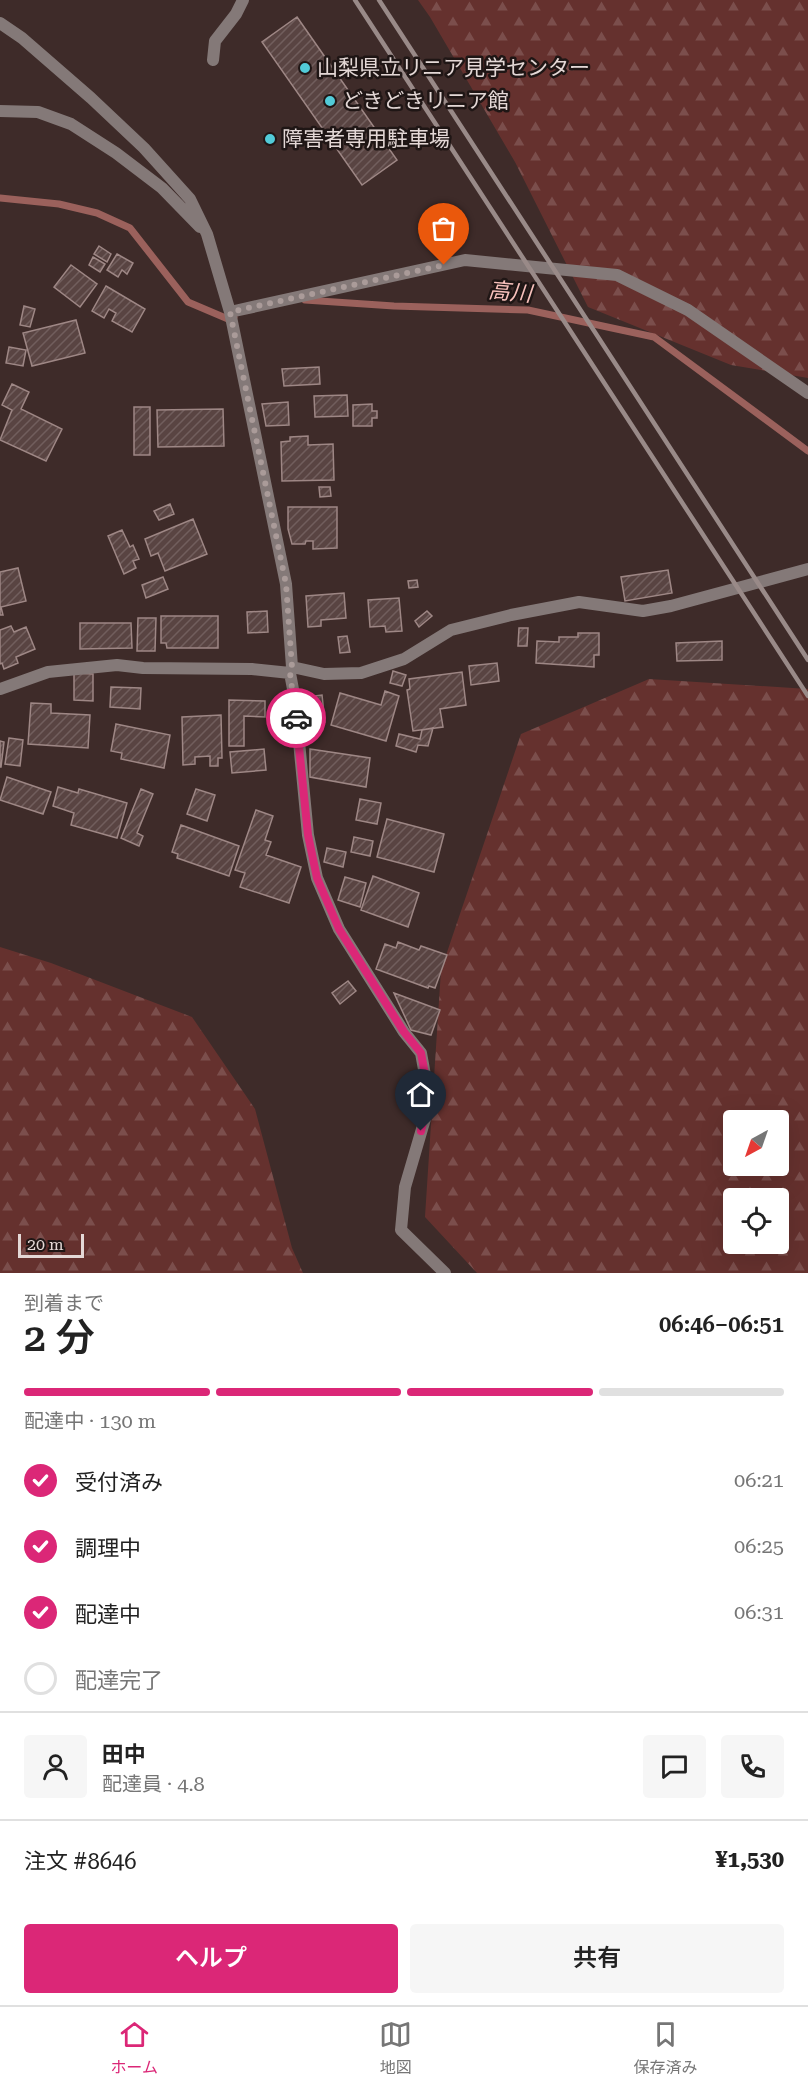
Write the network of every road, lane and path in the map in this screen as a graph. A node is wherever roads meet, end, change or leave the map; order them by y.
1 (243, 0) edge
2 (0, 23) edge
3 (213, 60) dead end
4 (0, 111) edge
5 (207, 234) junction
6 (230, 312) junction
7 (808, 393) edge
8 (808, 569) edge
9 (291, 670) junction
10 (0, 689) edge
11 (445, 1273) edge

1 - 3 street
2 - 5 street
4 - 5 street
5 - 6 street
6 - 7 street
6 - 9 street
8 - 9 street
9 - 10 street
9 - 11 street

